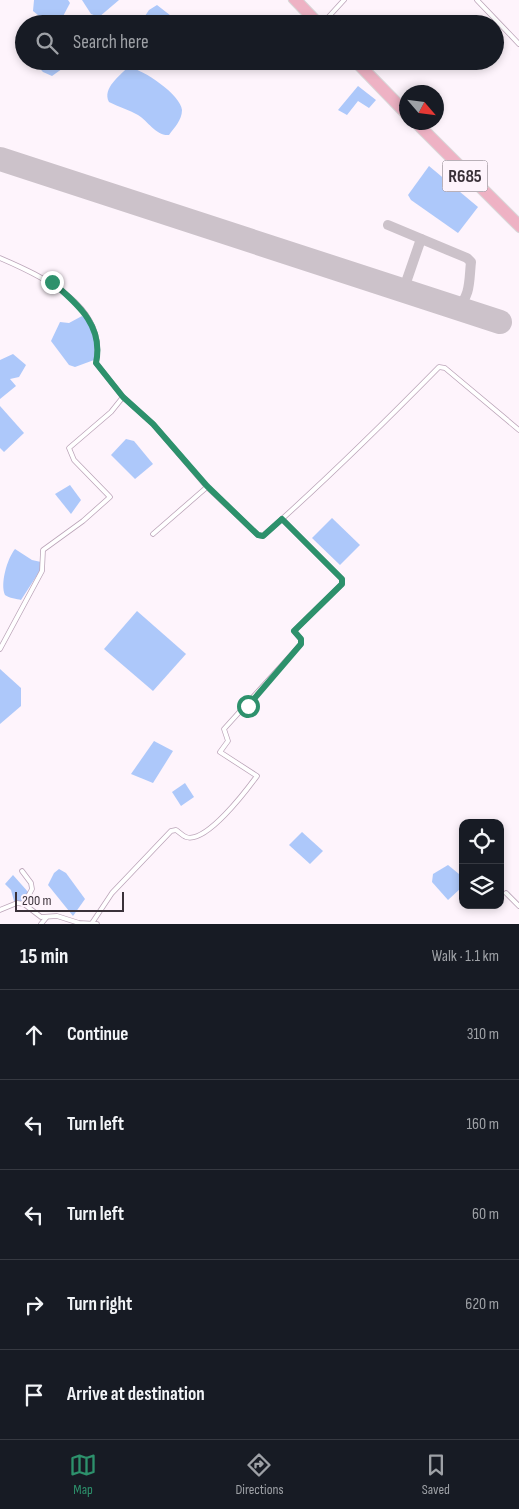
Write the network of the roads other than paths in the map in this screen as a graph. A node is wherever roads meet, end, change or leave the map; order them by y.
1 (292, 0) edge
2 (299, 0) edge
3 (344, 0) edge
4 (477, 0) edge
5 (306, 15) edge
6 (313, 15) edge
7 (330, 15) edge
8 (491, 15) edge
9 (504, 28) edge
10 (519, 44) edge
11 (361, 70) edge
12 (368, 70) edge
13 (399, 102) edge
14 (399, 110) edge
15 (420, 130) edge
16 (427, 130) edge
17 (519, 222) edge
18 (519, 230) edge
19 (0, 258) edge
20 (123, 397) junction
21 (519, 430) edge
22 (207, 486) junction
23 (282, 519) junction
24 (153, 534) dead end
25 (0, 648) edge
26 (22, 871) dead end
27 (506, 893) dead end
28 (24, 904) junction
29 (519, 906) edge
30 (0, 910) edge
31 (46, 918) junction
32 (92, 923) edge
33 (42, 924) edge
34 (97, 924) edge

1 - 5 main road
2 - 6 main road
3 - 7 street
4 - 8 street
9 - 10 street
11 - 14 main road
12 - 13 main road
15 - 18 main road, R685
16 - 17 main road, R685
19 - 20 street
20 - 22 street
20 - 25 street
21 - 23 street
22 - 23 street
22 - 24 street
23 - 32 street
26 - 28 street
27 - 29 street
28 - 30 street
28 - 31 street
31 - 32 street
31 - 33 street
32 - 34 street

